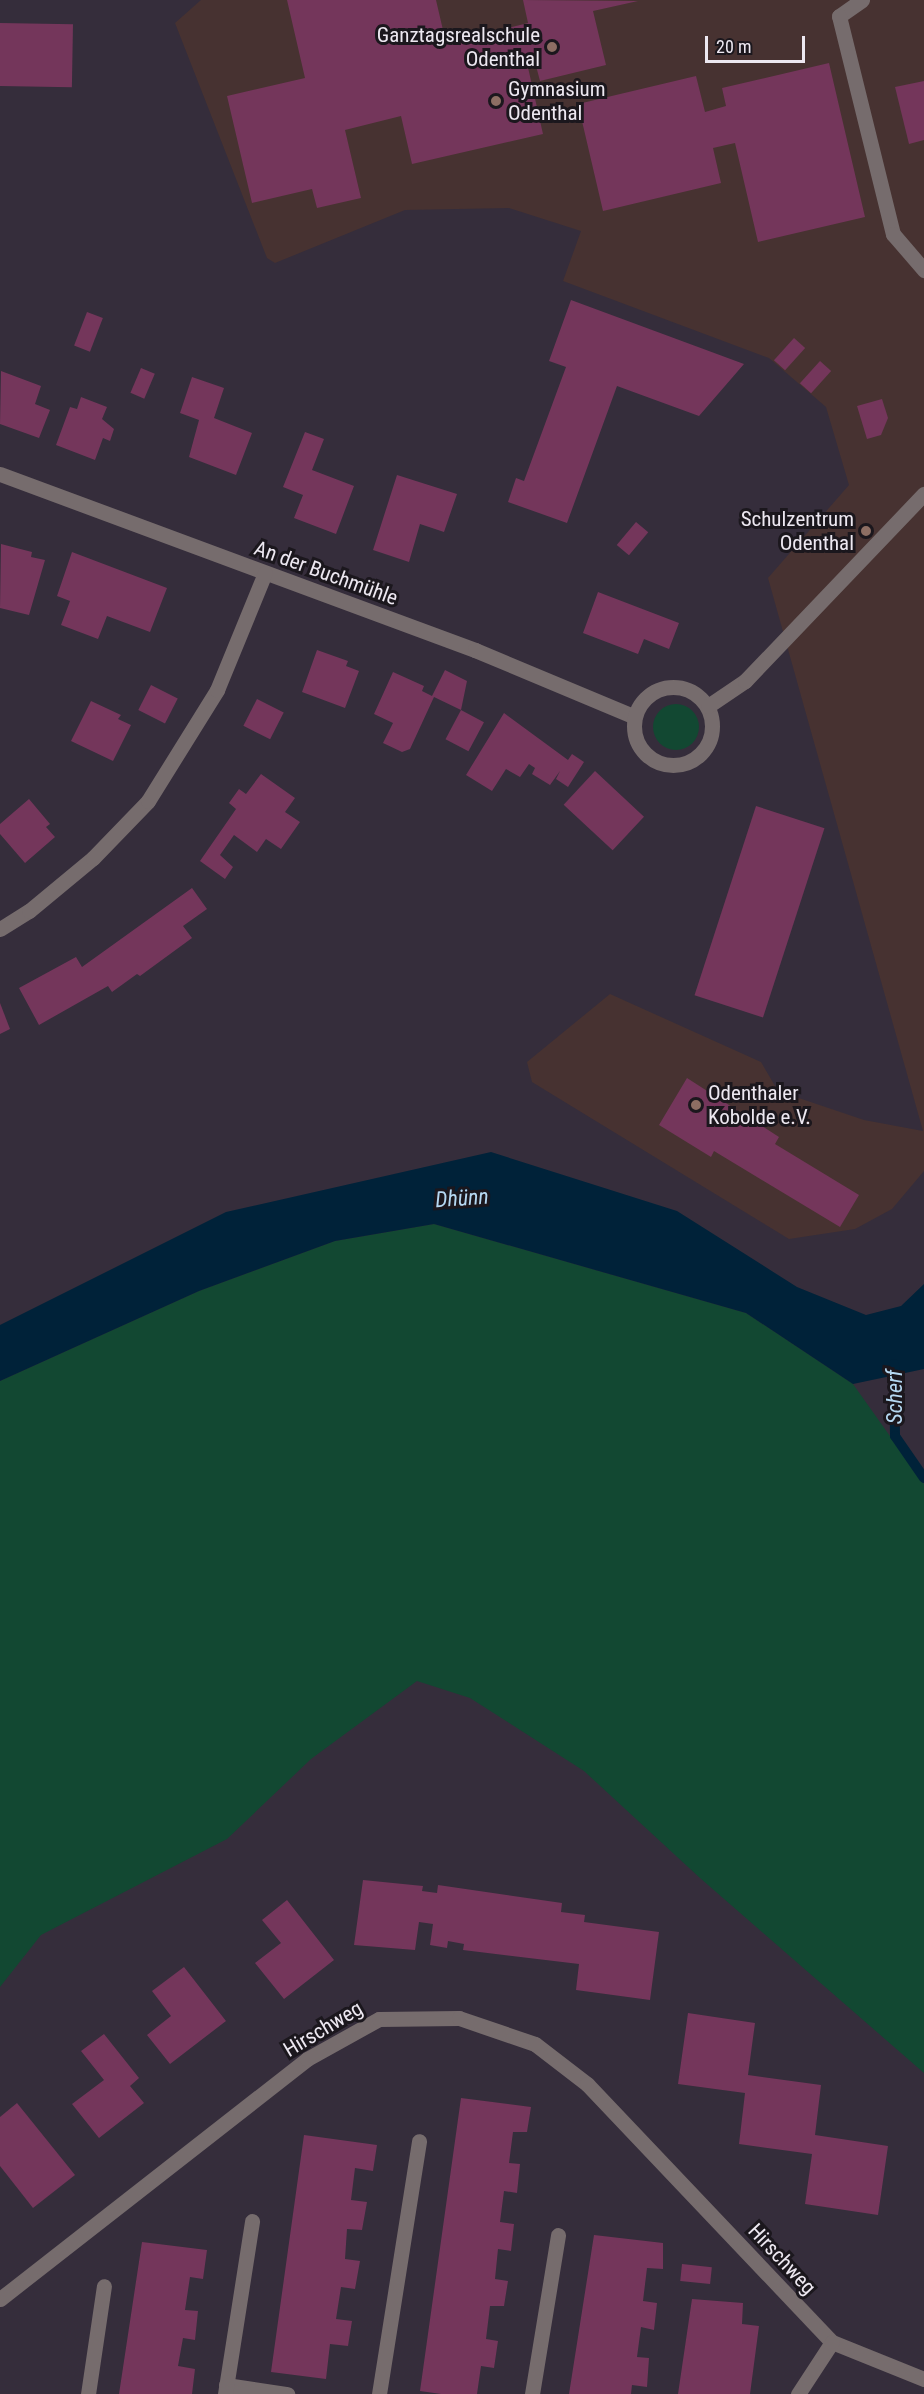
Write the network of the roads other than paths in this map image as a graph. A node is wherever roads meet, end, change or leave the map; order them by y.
1 (862, 0) edge
2 (924, 270) edge
3 (0, 474) edge
4 (924, 494) edge
5 (265, 573) junction
6 (708, 706) junction
7 (635, 717) junction
8 (0, 929) edge
9 (419, 2141) dead end
10 (252, 2221) dead end
11 (558, 2235) dead end
12 (104, 2286) dead end
13 (0, 2299) edge
14 (832, 2342) junction
15 (924, 2379) edge
16 (225, 2390) edge
17 (88, 2394) edge
18 (287, 2394) edge
19 (379, 2394) edge
20 (532, 2394) edge
21 (798, 2394) edge

1 - 2 street
3 - 5 street, An der Buchmühle
4 - 6 street
5 - 7 street, An der Buchmühle
5 - 8 street
6 - 7 street
6 - 7 street
9 - 19 street
10 - 16 street
11 - 20 street
12 - 17 street
13 - 14 street, Hirschweg
14 - 15 street, Hirschweg
14 - 21 street
16 - 18 street

